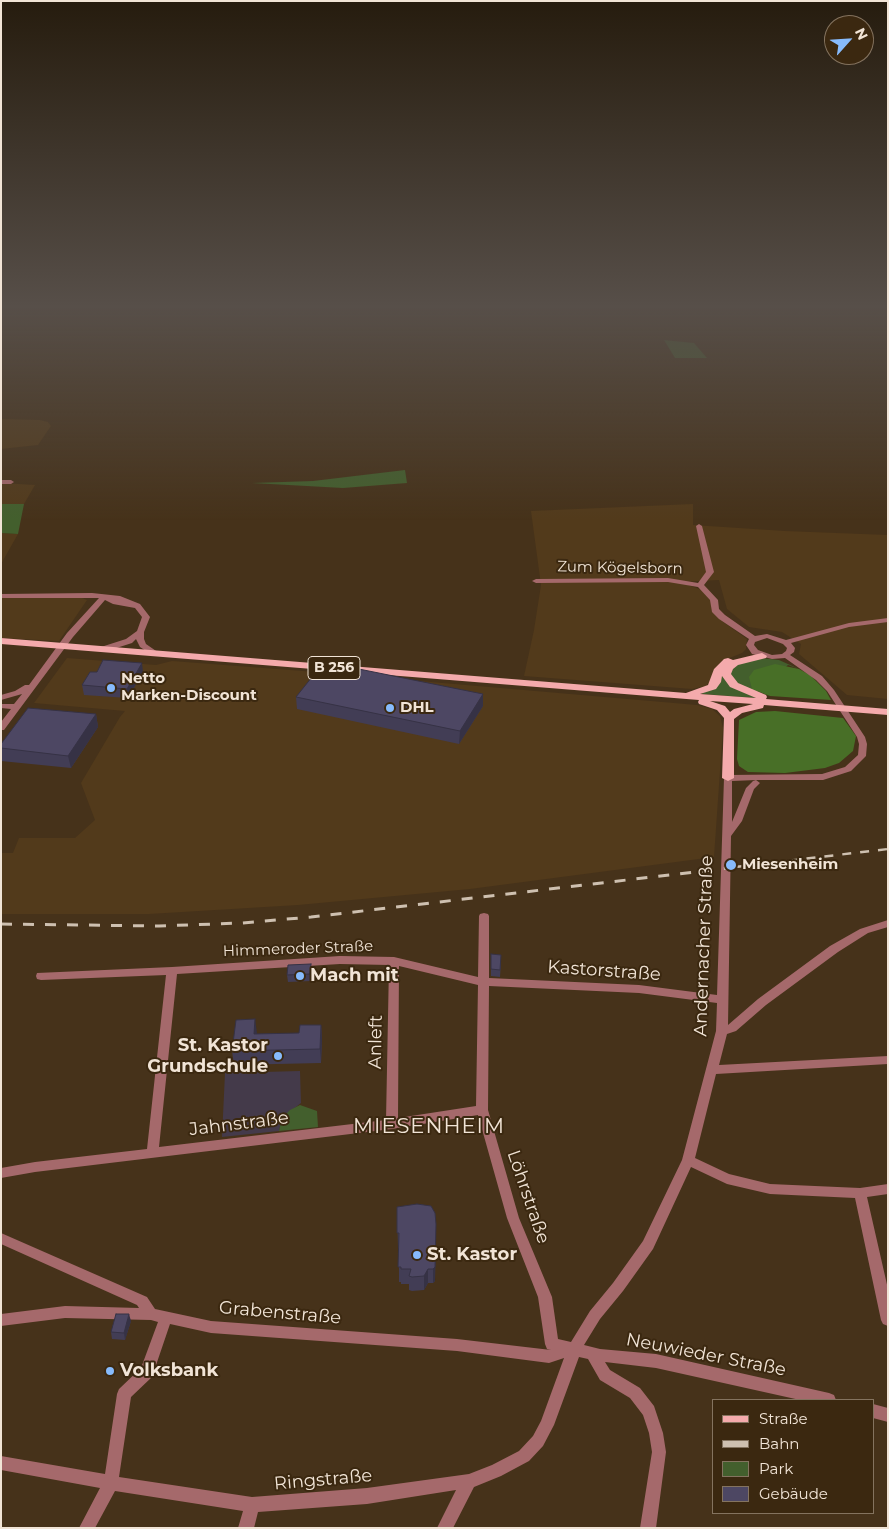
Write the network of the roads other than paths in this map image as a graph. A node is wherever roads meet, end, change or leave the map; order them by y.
1 (1, 482) edge
2 (11, 482) dead end
3 (699, 526) dead end
4 (536, 581) dead end
5 (700, 585) junction
6 (1, 596) edge
7 (104, 597) junction
8 (120, 603) junction
9 (137, 606) junction
10 (92, 610) junction
11 (888, 620) edge
12 (140, 632) junction
13 (7, 641) edge
14 (786, 642) junction
15 (1, 645) edge
16 (756, 648) junction
17 (104, 649) junction
18 (155, 653) junction
19 (785, 656) junction
20 (33, 684) junction
21 (675, 695) junction
22 (1, 699) edge
23 (780, 704) junction
24 (1, 706) edge
25 (16, 707) junction
26 (888, 712) edge
27 (729, 718) junction
28 (1, 728) edge
29 (728, 766) junction
30 (728, 778) junction
31 (756, 781) junction
32 (726, 837) junction
33 (484, 916) dead end
34 (888, 923) edge
35 (394, 961) junction
36 (172, 971) junction
37 (41, 976) dead end
38 (483, 982) junction
39 (722, 1000) junction
40 (722, 1031) junction
41 (888, 1060) edge
42 (711, 1070) junction
43 (482, 1110) junction
44 (392, 1124) junction
45 (153, 1151) junction
46 (688, 1160) junction
47 (1, 1173) edge
48 (888, 1189) edge
49 (860, 1193) junction
50 (1, 1238) edge
51 (887, 1311) edge
52 (151, 1314) junction
53 (166, 1317) junction
54 (1, 1320) edge
55 (575, 1348) junction
56 (592, 1353) junction
57 (825, 1399) edge
58 (874, 1411) edge
59 (888, 1415) edge
60 (1, 1463) edge
61 (469, 1481) junction
62 (111, 1483) junction
63 (252, 1505) junction
64 (87, 1528) edge
65 (246, 1528) edge
66 (445, 1528) edge
67 (648, 1528) edge

1 - 2 street
3 - 5 street, Zum Kögelsborn
4 - 5 street, Zum Kögelsborn
5 - 16 street
6 - 7 street
7 - 8 street
7 - 9 street
7 - 10 street
8 - 9 street
8 - 10 street
9 - 12 street
10 - 20 street
11 - 14 street
12 - 17 street
12 - 18 street
13 - 15 street
13 - 17 main road, B 256
14 - 16 street
14 - 19 street
16 - 19 street
16 - 21 main road
16 - 23 main road
17 - 18 main road, B 256
18 - 21 main road, B 256
19 - 31 street
20 - 22 street
20 - 25 street
21 - 23 main road, B 256
21 - 27 main road
22 - 25 street
23 - 26 main road, B 256
23 - 27 main road
24 - 25 street
25 - 28 street
27 - 29 main road
29 - 30 main road
29 - 31 street
30 - 31 street
30 - 32 street, Andernacher Straße
31 - 32 street
32 - 39 street, Andernacher Straße
33 - 38 street, Löhrstraße
34 - 40 street
35 - 36 street, Himmeroder Straße
35 - 38 street, Himmeroder Straße
35 - 44 street, Anleft
36 - 37 street, Himmeroder Straße
36 - 45 street
38 - 39 street, Kastorstraße
38 - 43 street, Löhrstraße
39 - 40 street, Andernacher Straße
40 - 42 street, Andernacher Straße
41 - 42 street
42 - 46 street, Andernacher Straße
43 - 44 street, Jahnstraße
43 - 55 street, Löhrstraße
44 - 45 street, Jahnstraße
45 - 47 street, Jahnstraße
46 - 49 street
46 - 55 street, Andernacher Straße
48 - 49 street
49 - 51 street
50 - 52 street
52 - 53 street, Grabenstraße
52 - 54 street
53 - 55 street, Grabenstraße
53 - 62 street
55 - 56 street, Neuwieder Straße
55 - 61 street, Ringstraße
56 - 57 street, Neuwieder Straße
56 - 67 street
58 - 59 street
60 - 62 street, Ringstraße
61 - 63 street, Ringstraße
61 - 66 street
62 - 63 street, Ringstraße
62 - 64 street
63 - 65 street

